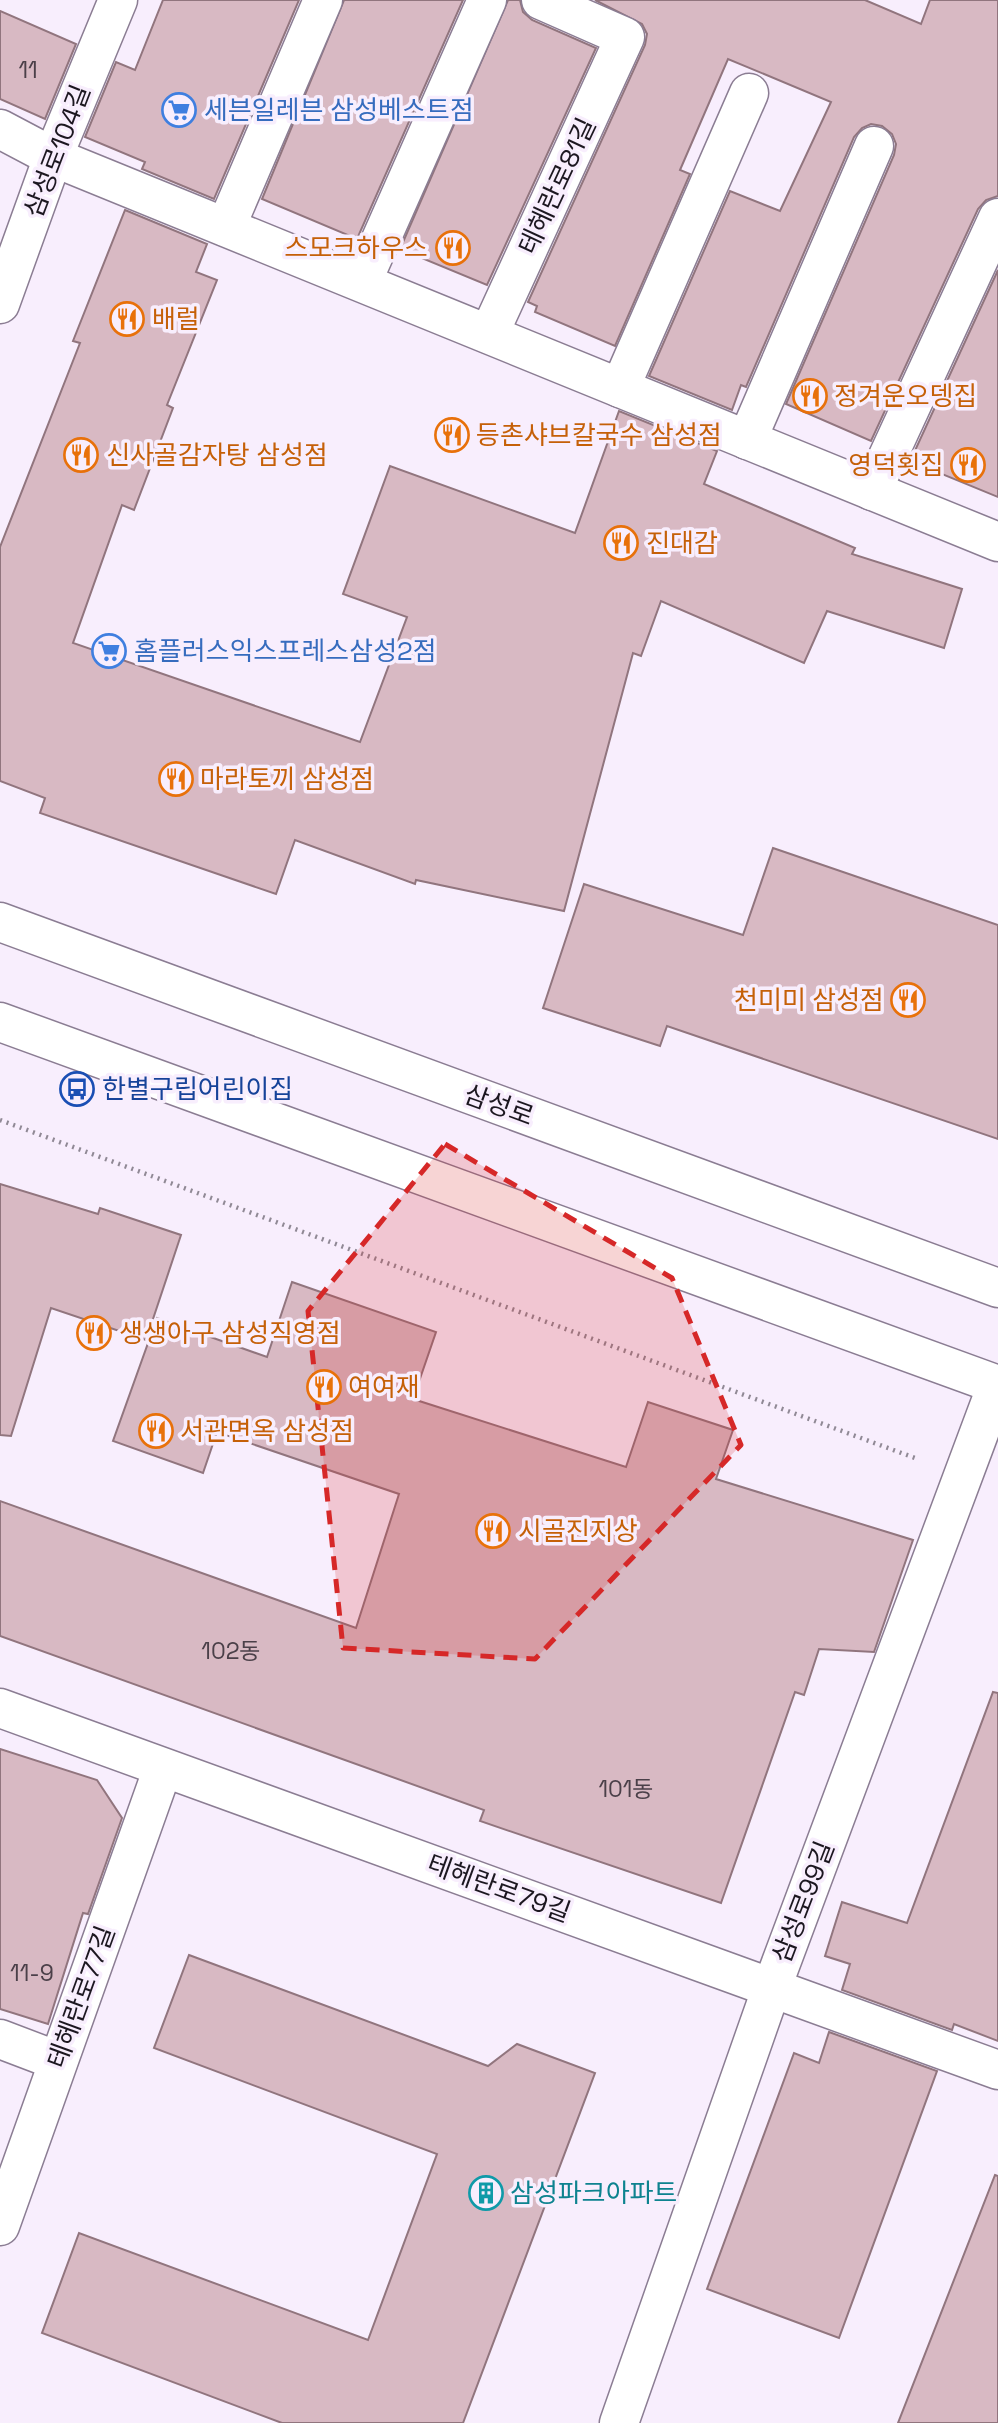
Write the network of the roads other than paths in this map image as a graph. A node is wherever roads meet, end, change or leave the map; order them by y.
1 (118, 0) edge
2 (323, 0) edge
3 (487, 0) edge
4 (541, 0) edge
5 (749, 93) dead end
6 (0, 129) edge
7 (874, 146) dead end
8 (53, 157) junction
9 (998, 218) edge
10 (226, 227) junction
11 (362, 282) junction
12 (0, 304) edge
13 (489, 334) junction
14 (620, 388) junction
15 (747, 440) junction
16 (873, 491) junction
17 (998, 542) edge
18 (0, 922) edge
19 (0, 1022) edge
20 (998, 1288) edge
21 (997, 1385) edge
22 (0, 1708) edge
23 (163, 1768) junction
24 (772, 1987) junction
25 (0, 2039) edge
26 (58, 2061) junction
27 (998, 2070) edge
28 (0, 2227) edge
29 (619, 2423) edge

1 - 8 street, 삼성로104길
2 - 10 street
3 - 11 street
4 - 13 street, 테헤란로81길
5 - 14 street
6 - 8 street
7 - 15 street
8 - 10 street
8 - 12 street, 삼성로104길
9 - 16 street
10 - 11 street
11 - 13 street
13 - 14 street
14 - 15 street
15 - 16 street
16 - 17 street
18 - 20 street, 삼성로
19 - 21 street
21 - 24 street, 삼성로99길
22 - 23 street, 테헤란로79길
23 - 24 street, 테헤란로79길
23 - 26 street, 테헤란로77길
24 - 27 street, 테헤란로79길
24 - 29 street, 삼성로99길
25 - 26 street
26 - 28 street, 테헤란로77길

